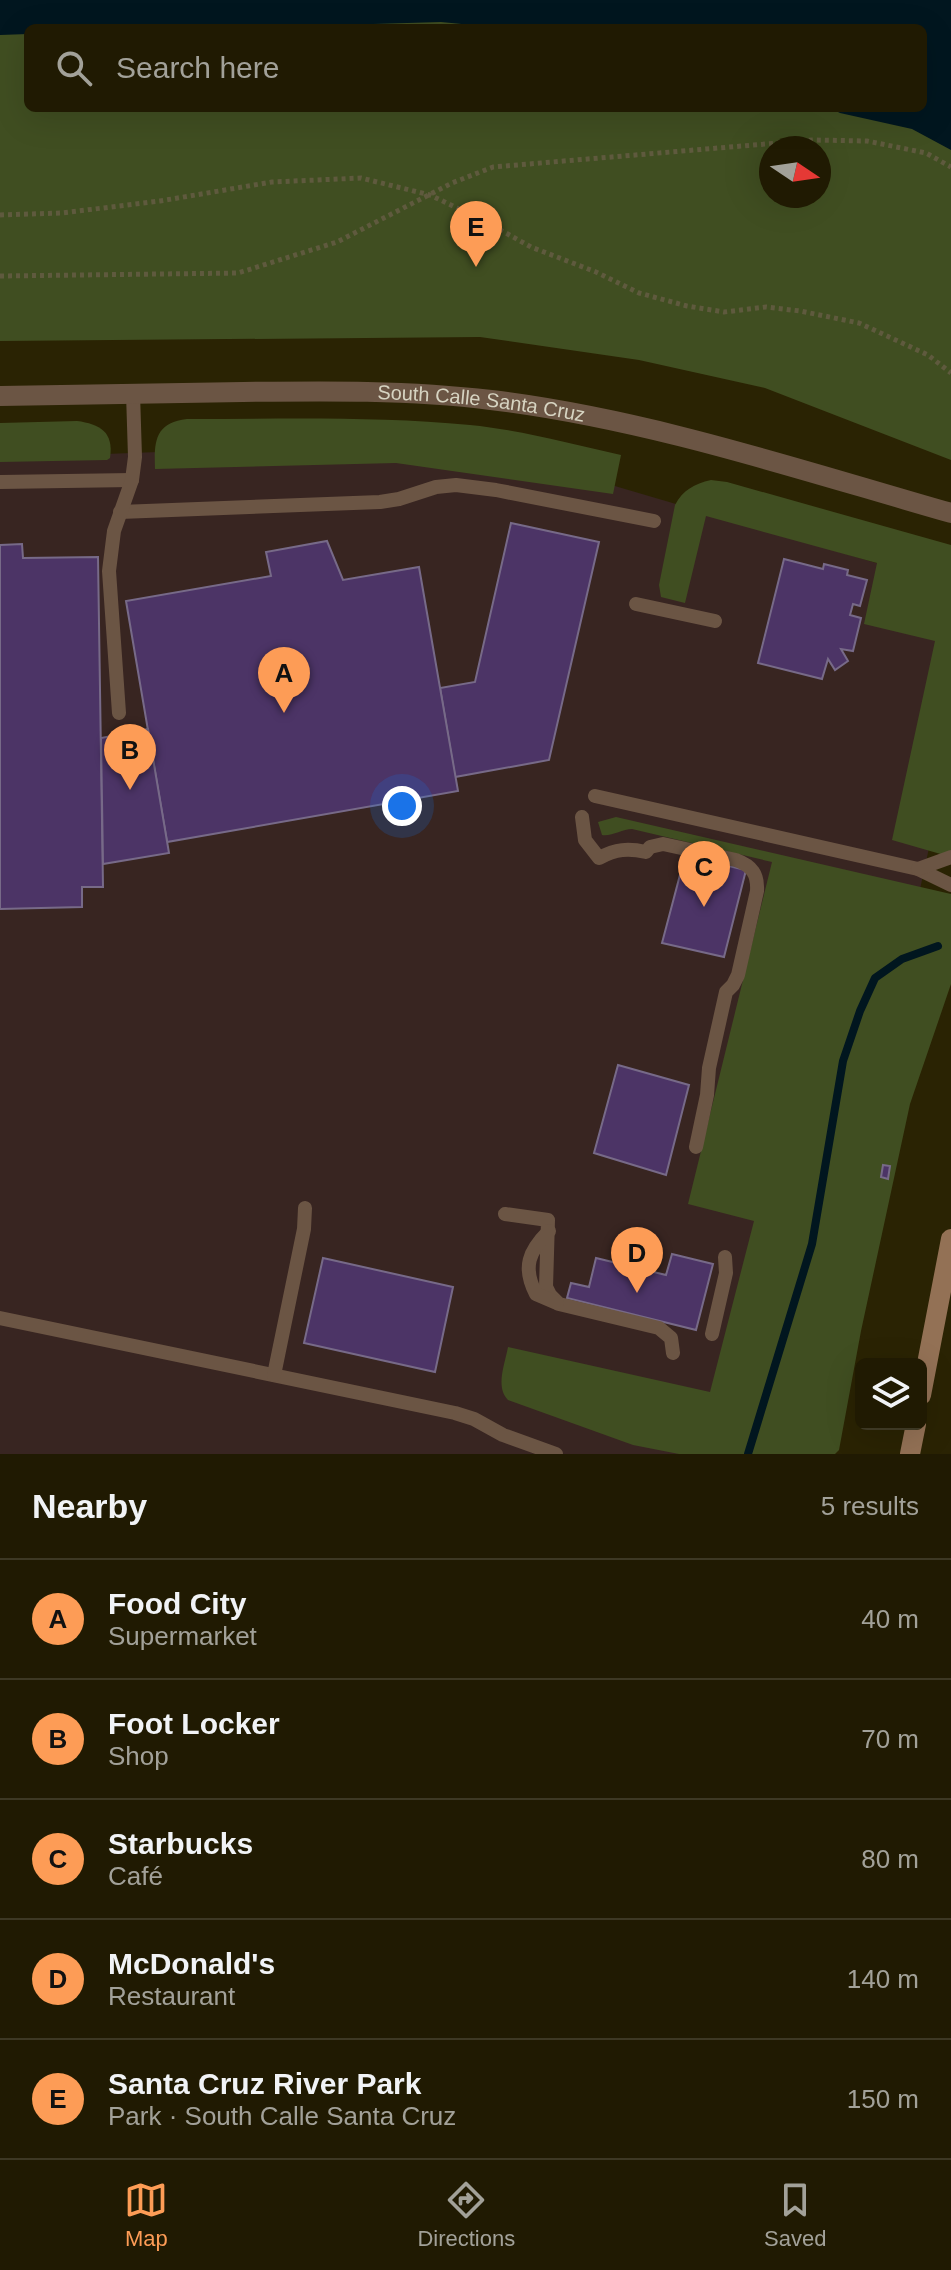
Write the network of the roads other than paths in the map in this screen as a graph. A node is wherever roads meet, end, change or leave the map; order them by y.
1 (133, 393) junction
2 (0, 396) edge
3 (132, 480) junction
4 (0, 482) edge
5 (120, 512) junction
6 (951, 513) edge
7 (654, 521) dead end
8 (636, 604) dead end
9 (715, 621) dead end
10 (119, 713) dead end
11 (595, 796) dead end
12 (582, 817) dead end
13 (951, 857) edge
14 (918, 869) junction
15 (951, 885) edge
16 (696, 1147) dead end
17 (305, 1208) dead end
18 (505, 1214) dead end
19 (951, 1239) edge
20 (725, 1257) dead end
21 (948, 1268) edge
22 (0, 1318) edge
23 (712, 1334) dead end
24 (673, 1353) dead end
25 (927, 1367) edge
26 (274, 1375) junction
27 (915, 1430) edge
28 (556, 1454) edge
29 (910, 1454) edge

1 - 2 street, South Calle Santa Cruz
1 - 3 lane
1 - 6 street, South Calle Santa Cruz
3 - 4 lane
3 - 5 lane
5 - 7 lane
5 - 10 lane
8 - 9 lane
11 - 14 lane
12 - 16 lane
13 - 14 lane
14 - 15 lane
17 - 26 lane
18 - 24 lane
19 - 21 main road
20 - 23 lane
21 - 25 main road
22 - 26 lane
26 - 28 lane
27 - 29 main road

